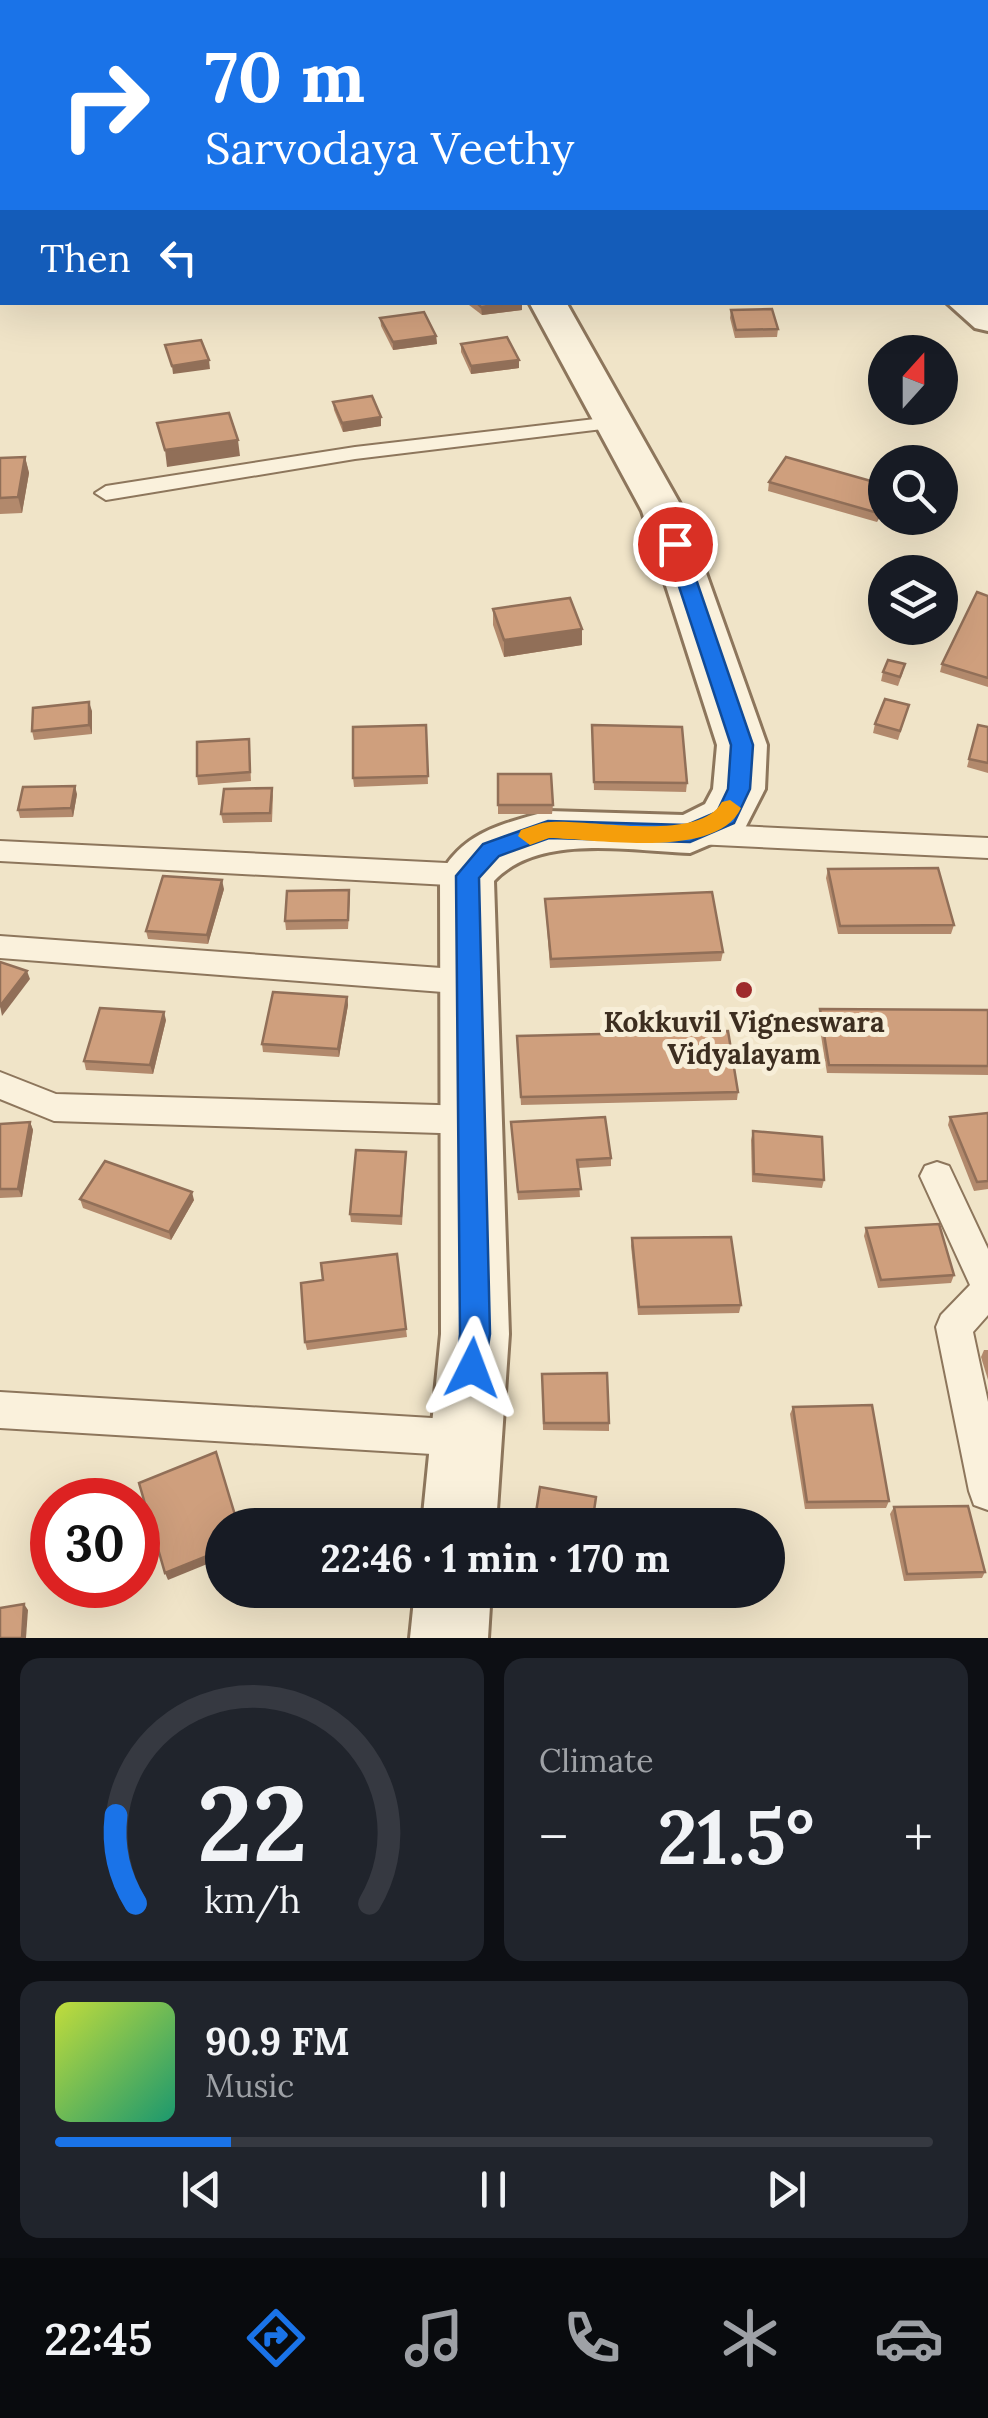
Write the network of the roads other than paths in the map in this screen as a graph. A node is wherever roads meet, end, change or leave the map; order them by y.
1 (549, 305) edge
2 (612, 423) junction
3 (106, 494) dead end
4 (690, 834) junction
5 (988, 848) edge
6 (0, 851) edge
7 (468, 876) junction
8 (0, 947) edge
9 (469, 982) junction
10 (0, 1085) edge
11 (472, 1120) junction
12 (937, 1176) dead end
13 (988, 1288) edge
14 (0, 1410) edge
15 (466, 1438) junction
16 (988, 1491) edge
17 (460, 1508) edge
18 (452, 1608) edge
19 (449, 1638) edge

1 - 2 street
2 - 3 lane
2 - 4 street
4 - 5 lane
4 - 7 street
6 - 7 lane
7 - 9 street
8 - 9 lane
9 - 11 street
10 - 11 lane
11 - 15 street
12 - 13 lane
13 - 16 lane
14 - 15 lane
15 - 17 street
18 - 19 street

